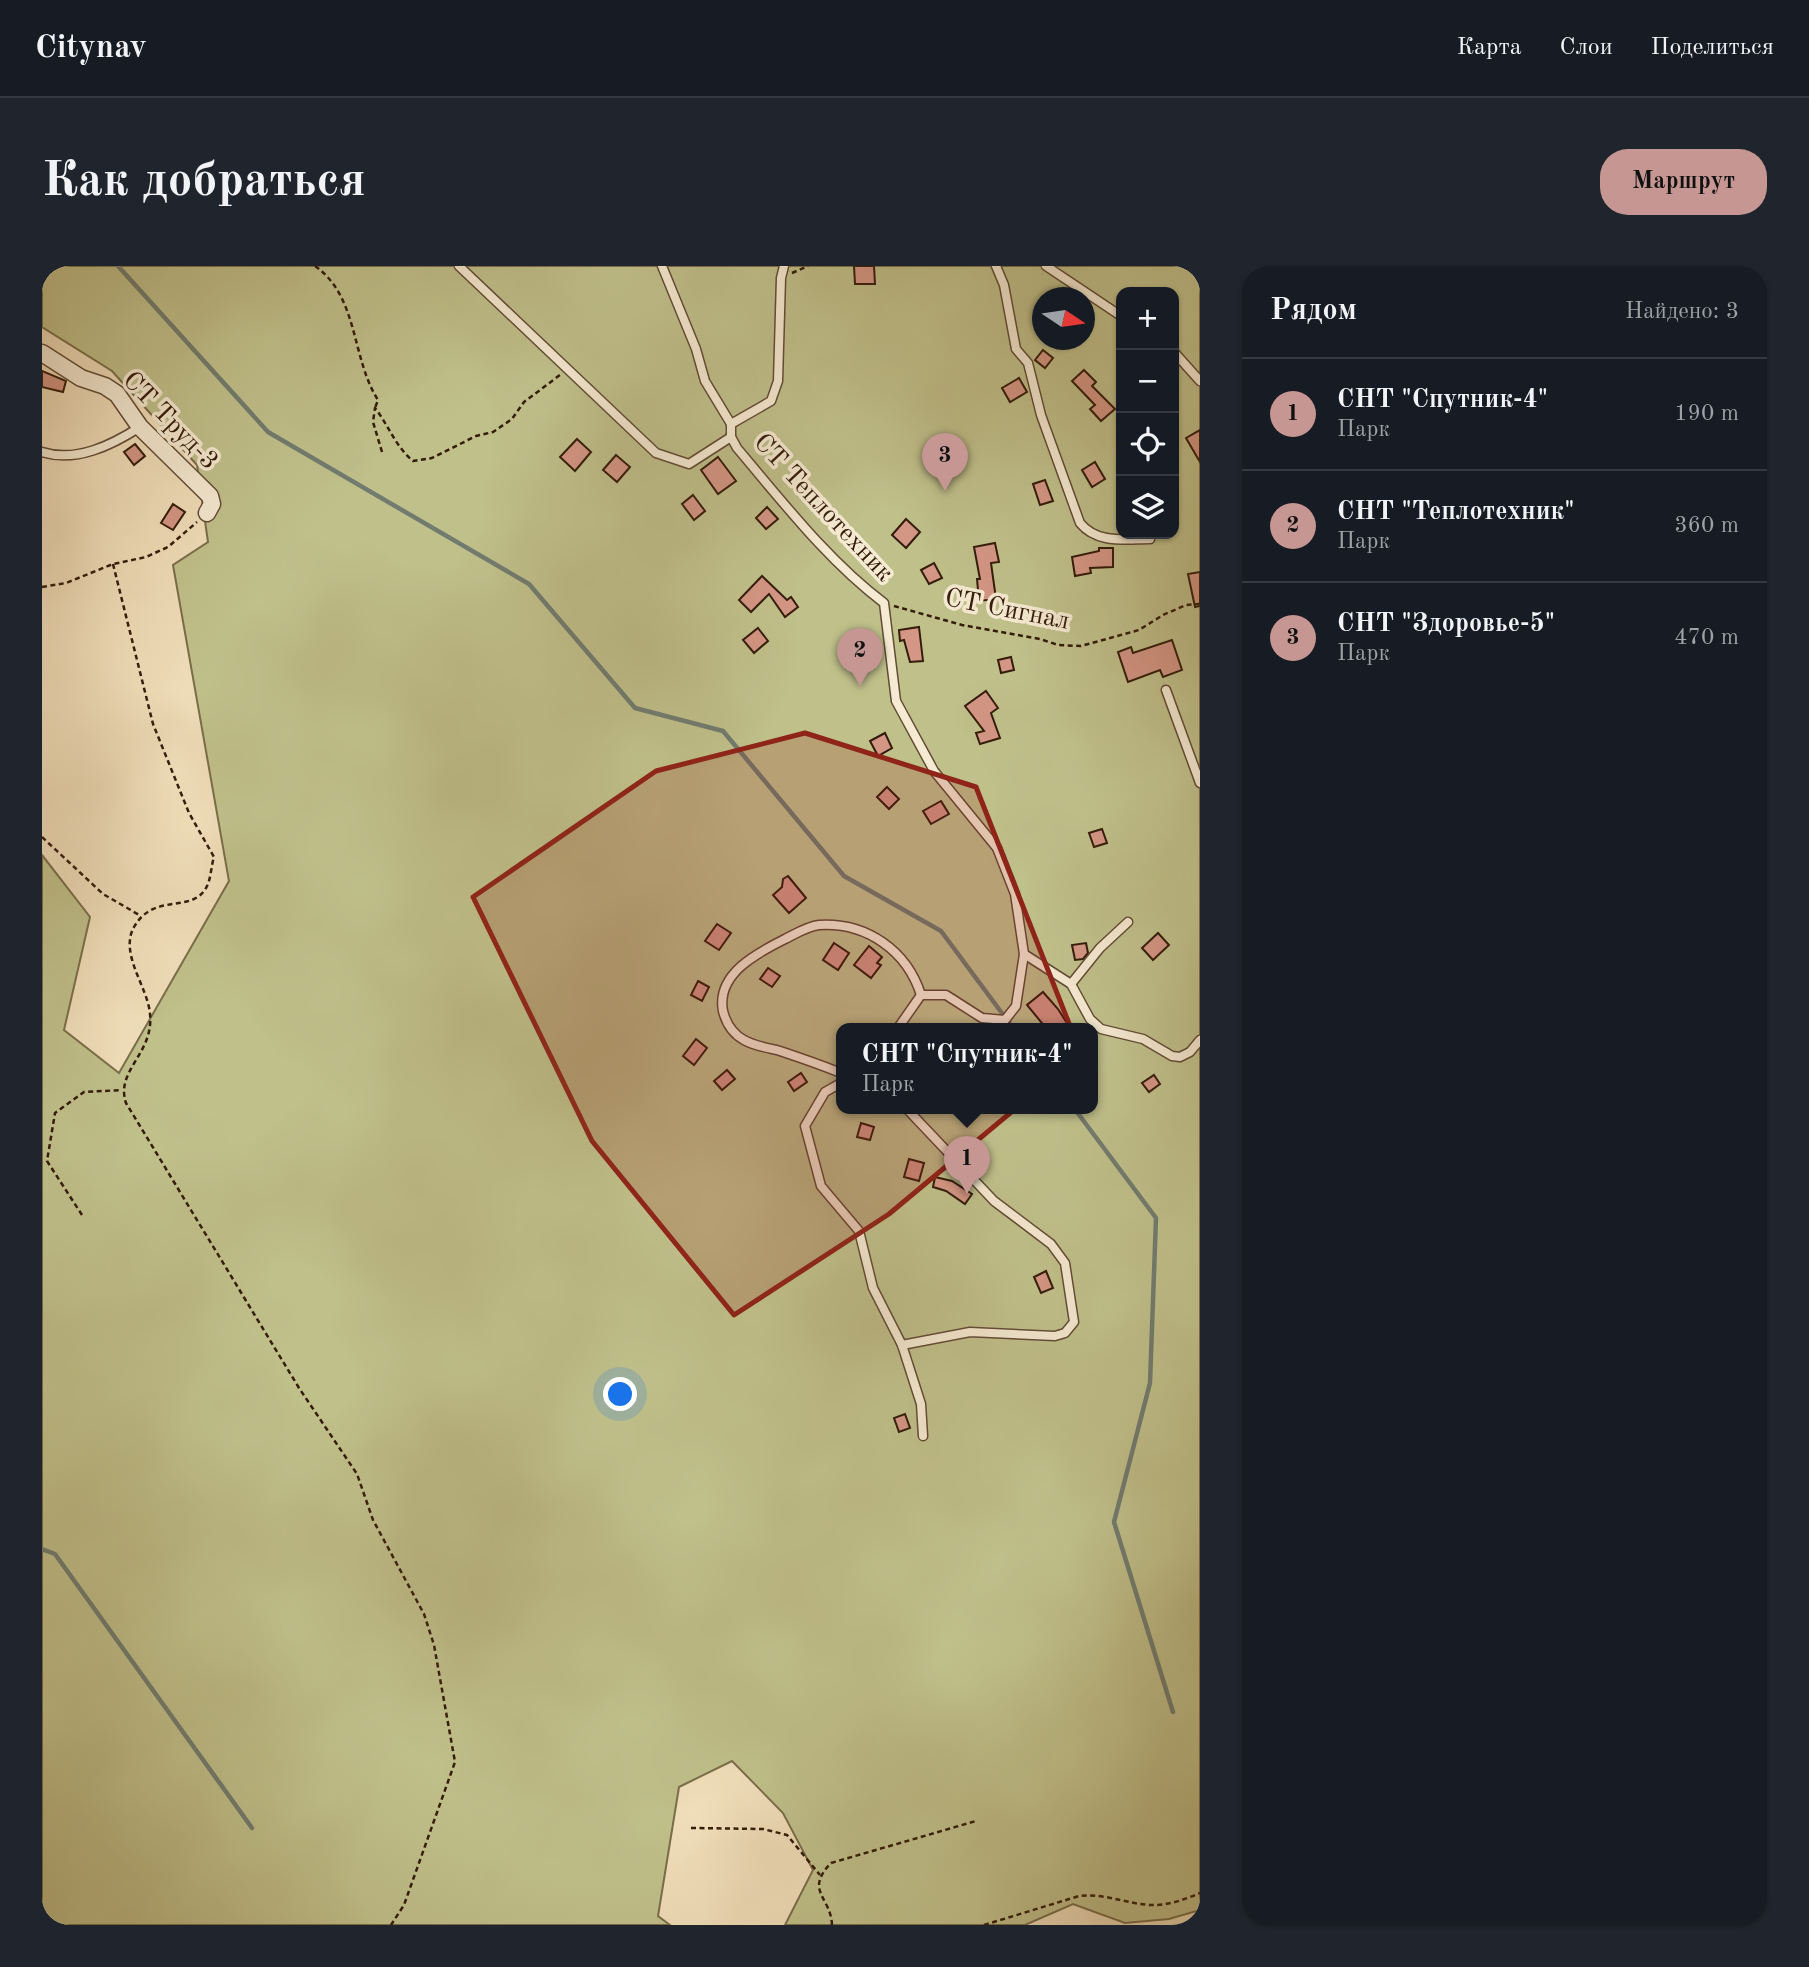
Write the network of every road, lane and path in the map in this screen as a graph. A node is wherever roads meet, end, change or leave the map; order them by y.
1 (315, 266) edge
2 (459, 266) edge
3 (662, 266) edge
4 (784, 266) edge
5 (996, 266) edge
6 (1046, 266) edge
7 (1116, 313) edge
8 (42, 352) edge
9 (1179, 358) edge
10 (564, 363) junction
11 (1200, 381) edge
12 (375, 408) junction
13 (730, 424) junction
14 (140, 428) junction
15 (731, 437) junction
16 (42, 452) edge
17 (382, 452) dead end
18 (207, 513) joint
19 (1116, 539) edge
20 (113, 564) junction
21 (42, 587) edge
22 (884, 603) junction
23 (1200, 604) edge
24 (1166, 690) dead end
25 (1200, 783) edge
26 (42, 837) edge
27 (141, 916) junction
28 (1128, 922) dead end
29 (1024, 954) junction
30 (1071, 984) junction
31 (921, 995) junction
32 (901, 1023) edge
33 (1095, 1023) edge
34 (1098, 1026) edge
35 (1200, 1040) edge
36 (836, 1071) edge
37 (836, 1086) edge
38 (122, 1090) junction
39 (912, 1114) edge
40 (82, 1215) dead end
41 (902, 1345) junction
42 (923, 1436) dead end
43 (976, 1821) dead end
44 (691, 1828) dead end
45 (820, 1875) junction
46 (1200, 1892) edge
47 (391, 1925) edge
48 (832, 1925) edge
49 (984, 1925) edge

1 - 12 path
2 - 10 lane
3 - 13 lane
4 - 13 lane
5 - 19 lane
6 - 7 lane
8 - 14 street, СТ Труд-3
9 - 11 lane
10 - 12 path
10 - 15 lane
12 - 17 path
13 - 15 lane
14 - 16 lane
14 - 18 street, СТ Труд-3
15 - 22 lane, СТ Теплотехник
18 - 20 path
20 - 21 path
20 - 27 path
22 - 23 path, СТ Сигнал
22 - 29 lane, СТ Теплотехник
24 - 25 lane
26 - 27 path
27 - 38 path
28 - 30 lane
29 - 30 lane
29 - 31 lane, СТ Теплотехник
30 - 33 lane
31 - 32 lane
31 - 36 lane
34 - 35 lane
37 - 41 lane
38 - 40 path
38 - 47 path
39 - 41 lane
41 - 42 lane
43 - 45 path
44 - 45 path
45 - 48 path
46 - 49 path

